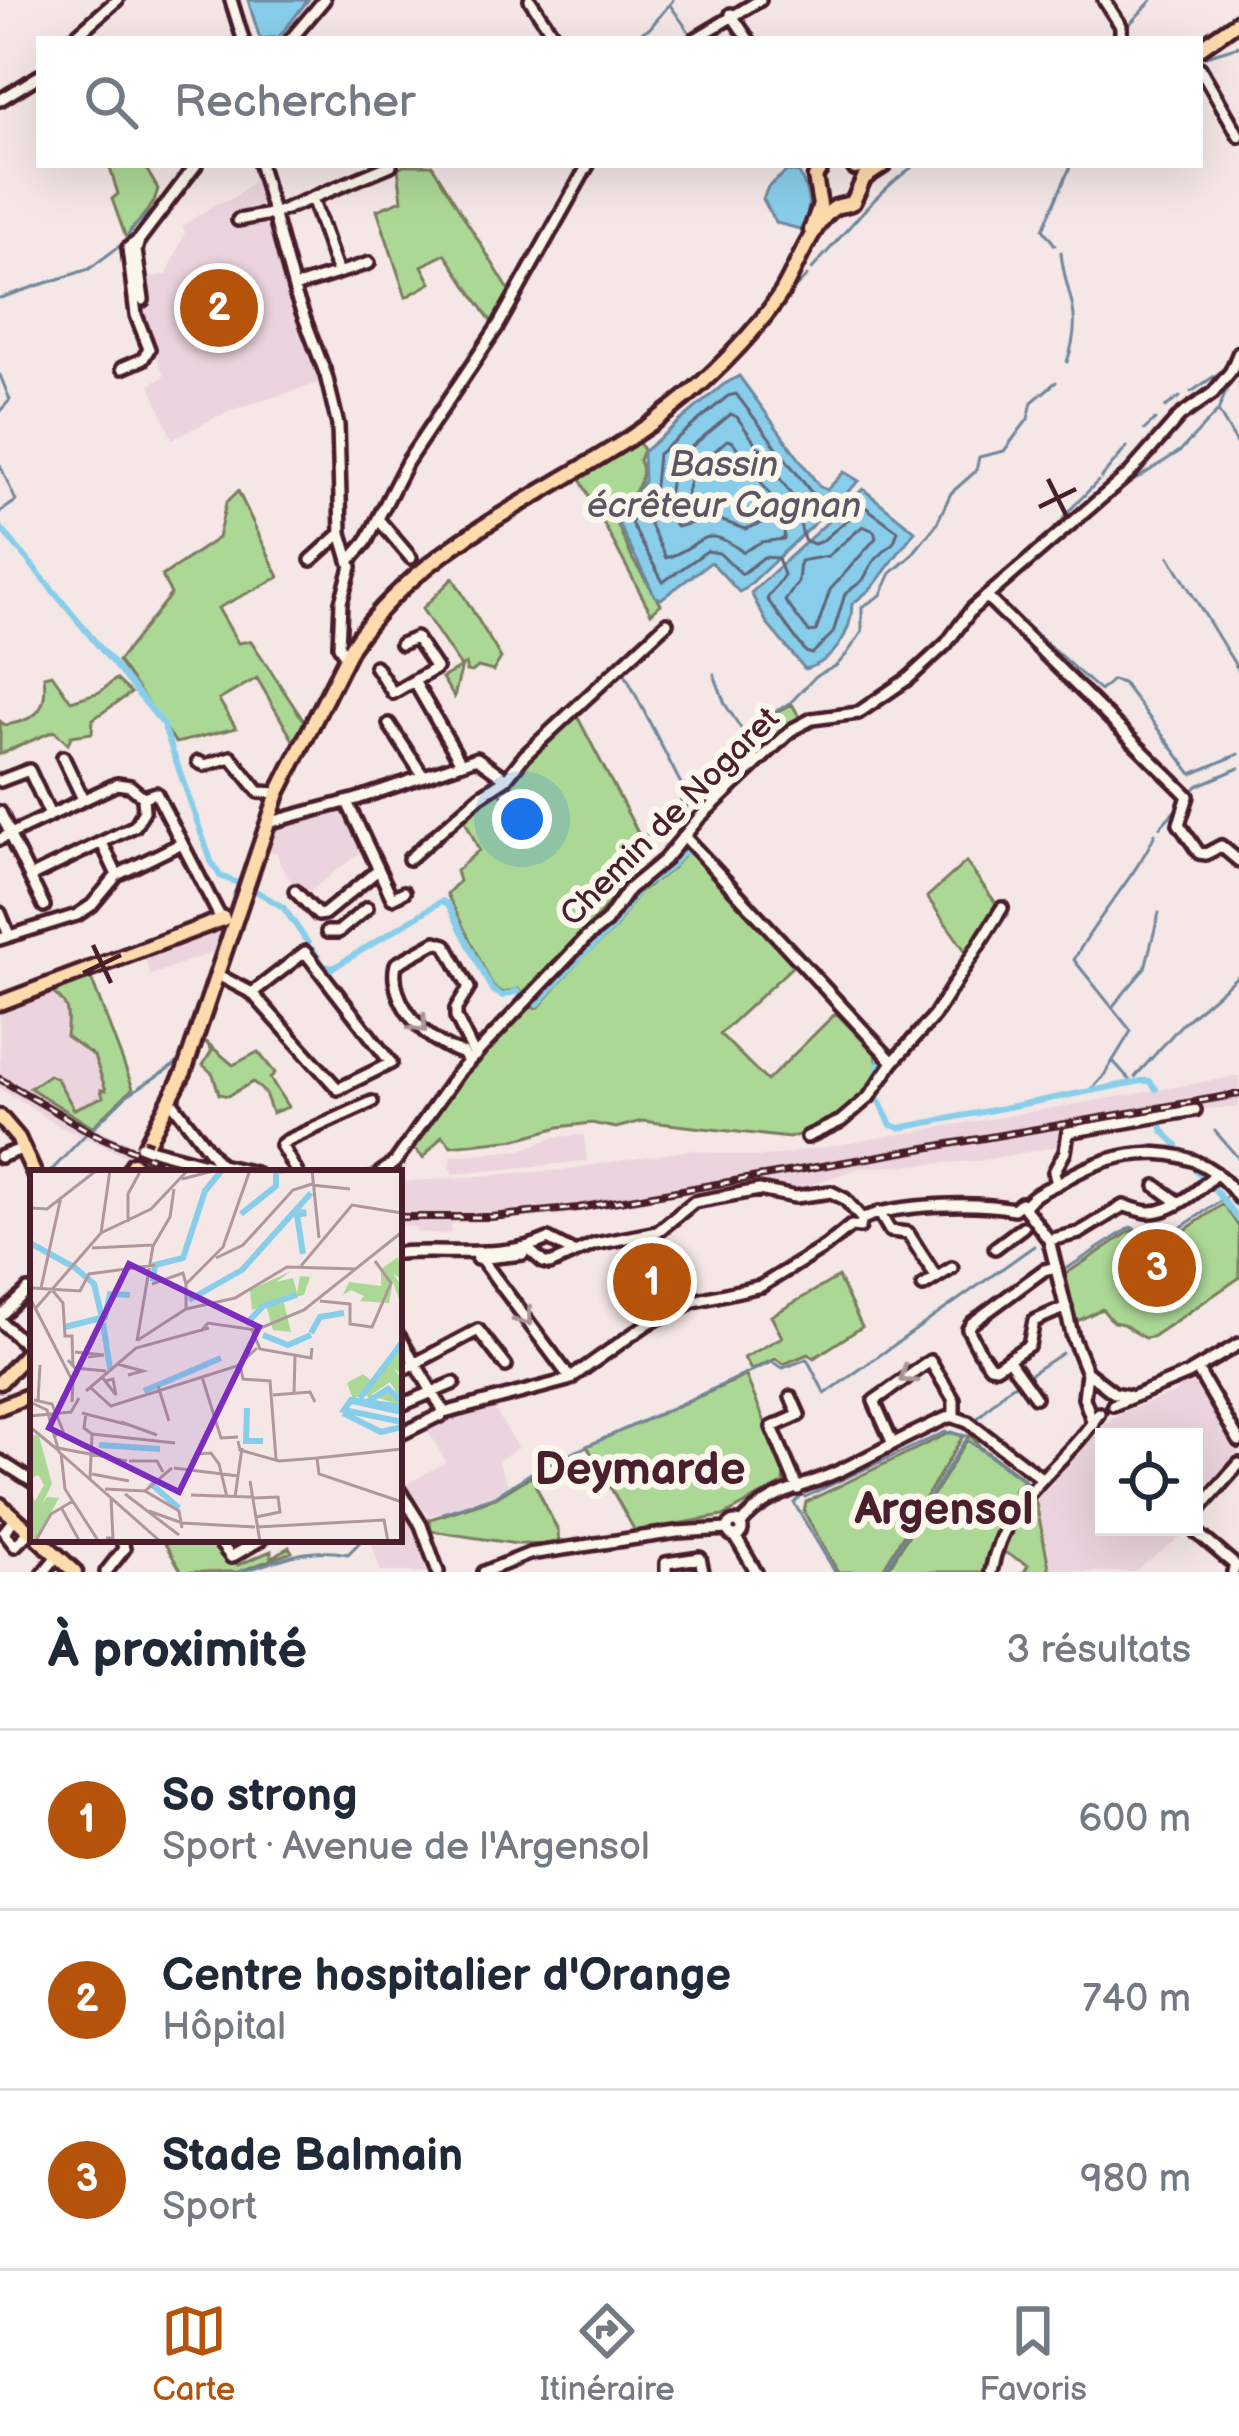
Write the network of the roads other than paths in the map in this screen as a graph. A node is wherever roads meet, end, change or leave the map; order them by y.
1 (118, 0) edge
2 (231, 0) edge
3 (324, 0) edge
4 (530, 0) edge
5 (760, 0) edge
6 (1104, 0) edge
7 (731, 14) junction
8 (1239, 21) edge
9 (76, 36) edge
10 (241, 36) edge
11 (294, 36) edge
12 (554, 36) edge
13 (699, 36) edge
14 (746, 36) edge
15 (1120, 36) edge
16 (1203, 46) edge
17 (1203, 73) edge
18 (36, 78) edge
19 (0, 100) edge
20 (1239, 136) edge
21 (194, 168) edge
22 (261, 168) edge
23 (384, 168) edge
24 (586, 168) edge
25 (822, 168) edge
26 (858, 168) edge
27 (880, 168) edge
28 (862, 182) junction
29 (312, 198) junction
30 (820, 200) junction
31 (835, 208) junction
32 (275, 213) junction
33 (238, 220) dead end
34 (139, 240) junction
35 (807, 244) junction
36 (369, 262) dead end
37 (338, 273) junction
38 (294, 287) junction
39 (143, 300) dead end
40 (1238, 361) edge
41 (122, 368) dead end
42 (378, 519) junction
43 (340, 533) junction
44 (352, 548) junction
45 (411, 558) dead end
46 (311, 560) dead end
47 (987, 596) junction
48 (667, 623) dead end
49 (401, 644) dead end
50 (346, 657) junction
51 (375, 666) dead end
52 (413, 681) junction
53 (389, 724) dead end
54 (63, 757) dead end
55 (198, 763) dead end
56 (461, 763) junction
57 (423, 776) junction
58 (506, 779) junction
59 (0, 782) edge
60 (278, 794) junction
61 (143, 797) junction
62 (83, 799) junction
63 (347, 802) junction
64 (0, 812) edge
65 (50, 815) junction
66 (267, 823) junction
67 (6, 836) edge
68 (684, 836) junction
69 (101, 843) junction
70 (180, 844) junction
71 (409, 859) dead end
72 (1239, 861) edge
73 (379, 874) junction
74 (117, 875) junction
75 (30, 877) junction
76 (295, 891) dead end
77 (404, 892) dead end
78 (44, 906) dead end
79 (368, 908) dead end
80 (1002, 908) dead end
81 (0, 913) edge
82 (324, 914) junction
83 (230, 918) junction
84 (327, 932) junction
85 (4, 937) edge
86 (312, 946) junction
87 (216, 974) junction
88 (253, 993) junction
89 (0, 1003) edge
90 (471, 1059) junction
91 (892, 1062) junction
92 (391, 1063) junction
93 (401, 1071) dead end
94 (171, 1101) junction
95 (372, 1102) dead end
96 (1196, 1110) dead end
97 (0, 1117) edge
98 (807, 1137) dead end
99 (146, 1147) joint
100 (24, 1148) junction
101 (0, 1157) edge
102 (33, 1170) edge
103 (229, 1170) joint
104 (295, 1170) edge
105 (384, 1170) edge
106 (1216, 1173) junction
107 (1057, 1184) junction
108 (1156, 1186) dead end
109 (1239, 1198) edge
110 (1178, 1202) junction
111 (879, 1213) junction
112 (1022, 1216) junction
113 (855, 1220) junction
114 (1048, 1240) junction
115 (995, 1248) dead end
116 (531, 1250) junction
117 (560, 1252) junction
118 (402, 1253) edge
119 (477, 1255) junction
120 (952, 1268) dead end
121 (1056, 1268) junction
122 (936, 1277) junction
123 (922, 1286) dead end
124 (30, 1293) edge
125 (1066, 1307) junction
126 (0, 1319) edge
127 (402, 1341) edge
128 (1239, 1344) edge
129 (30, 1346) edge
130 (30, 1350) edge
131 (1009, 1359) junction
132 (416, 1365) junction
133 (506, 1366) dead end
134 (1197, 1369) junction
135 (402, 1371) edge
136 (1088, 1372) junction
137 (572, 1379) junction
138 (0, 1382) edge
139 (1101, 1382) junction
140 (454, 1384) dead end
141 (1088, 1387) junction
142 (432, 1393) junction
143 (30, 1395) edge
144 (791, 1397) dead end
145 (1035, 1397) dead end
146 (1113, 1399) junction
147 (402, 1405) edge
148 (0, 1407) edge
149 (954, 1415) junction
150 (1094, 1415) junction
151 (436, 1417) junction
152 (402, 1434) edge
153 (1239, 1441) edge
154 (893, 1444) junction
155 (0, 1462) edge
156 (1239, 1464) edge
157 (1040, 1477) junction
158 (30, 1480) edge
159 (798, 1489) junction
160 (402, 1495) edge
161 (0, 1505) edge
162 (1203, 1505) edge
163 (15, 1518) junction
164 (734, 1530) junction
165 (30, 1531) edge
166 (677, 1532) junction
167 (1201, 1536) edge
168 (30, 1537) edge
169 (42, 1542) edge
170 (121, 1542) edge
171 (219, 1542) edge
172 (255, 1542) edge
173 (57, 1556) junction
174 (680, 1561) junction
175 (44, 1572) edge
176 (75, 1572) edge
177 (106, 1572) edge
178 (438, 1572) edge
179 (484, 1572) edge
180 (666, 1572) edge
181 (704, 1572) edge
182 (756, 1572) edge
183 (991, 1572) edge
184 (1233, 1572) edge

1 - 9 street
2 - 10 street
3 - 11 street
4 - 12 street
5 - 7 street
6 - 15 street
7 - 13 street
7 - 14 street
8 - 16 main road
17 - 20 street
18 - 19 street
21 - 34 street
22 - 32 street
23 - 29 street
24 - 42 street
25 - 30 main road
26 - 28 main road
27 - 28 main road
28 - 31 main road
29 - 32 street
29 - 37 street
30 - 31 main road
30 - 35 main road
31 - 35 main road
32 - 33 street
32 - 38 street
34 - 39 street
34 - 41 street
35 - 50 main road
36 - 37 street
37 - 38 street
38 - 43 street
40 - 47 street, Chemin de Nogaret
42 - 44 street
42 - 45 street
43 - 44 street
43 - 46 street
44 - 50 street
47 - 68 street, Chemin de Nogaret
47 - 72 street
48 - 58 street
49 - 52 street
50 - 60 main road
51 - 52 street
52 - 56 street
53 - 57 street
54 - 62 street
55 - 60 street
56 - 57 street
56 - 58 street
57 - 63 street
58 - 71 street
59 - 65 street
60 - 66 main road
61 - 62 street
61 - 69 street
61 - 70 street
62 - 65 street
63 - 66 street
63 - 73 street
64 - 67 street
65 - 67 street
66 - 83 main road
67 - 75 street
68 - 90 street, Chemin de Nogaret
68 - 91 street
69 - 74 street
69 - 75 street
70 - 74 street
70 - 83 street
73 - 77 street
73 - 82 street
74 - 85 street
75 - 78 street
76 - 82 street
79 - 84 street
80 - 91 street
81 - 85 street
82 - 84 street
83 - 87 main road
83 - 89 main road
84 - 86 street
86 - 88 street
86 - 92 street
87 - 88 street
87 - 94 main road
88 - 92 street
90 -> 90 street
90 - 105 street, Chemin de Nogaret
91 - 98 street
92 - 93 street
94 - 99 main road
94 - 103 street
95 - 104 street
96 - 107 street
97 - 100 main road
99 - 103 street
100 - 101 street
100 - 102 main road
106 - 107 street
106 - 109 street
106 - 110 street
107 - 112 street
108 - 110 street
110 - 114 street
111 - 112 street
111 - 113 street
111 - 122 street
112 - 114 street
112 - 115 street
113 - 117 street
113 - 137 street
114 - 121 street
116 - 117 street
116 - 117 street
116 - 119 street
118 - 119 street
119 -> 137 street
120 - 122 street
121 - 125 street
121 - 131 street
122 - 123 street
124 - 126 street
125 - 131 street
125 - 136 street
126 - 129 street
127 - 132 street
128 - 134 street
130 - 138 main road
131 - 145 street
132 - 133 street
132 - 135 street
132 - 142 street
134 - 146 street
134 - 153 street
136 - 139 street
136 - 141 street
137 - 151 street
139 - 141 street
139 - 146 street
140 - 142 street
141 - 150 street
142 - 147 street
142 - 151 street
143 - 148 main road
144 - 159 street
146 - 150 street
149 - 154 street
149 -> 154 street
149 - 157 street
150 - 157 street
151 - 152 street
154 - 159 street
155 - 158 street
156 - 162 street
157 - 183 street
159 - 164 street
160 - 178 street
161 - 163 main road
163 - 165 main road
163 - 168 street
164 - 166 street
164 - 182 street
166 - 174 street
166 - 179 street
167 - 184 street
169 - 173 main road
170 - 177 street
171 - 172 street
173 - 175 street
173 - 176 main road
174 - 180 street
174 - 181 street

